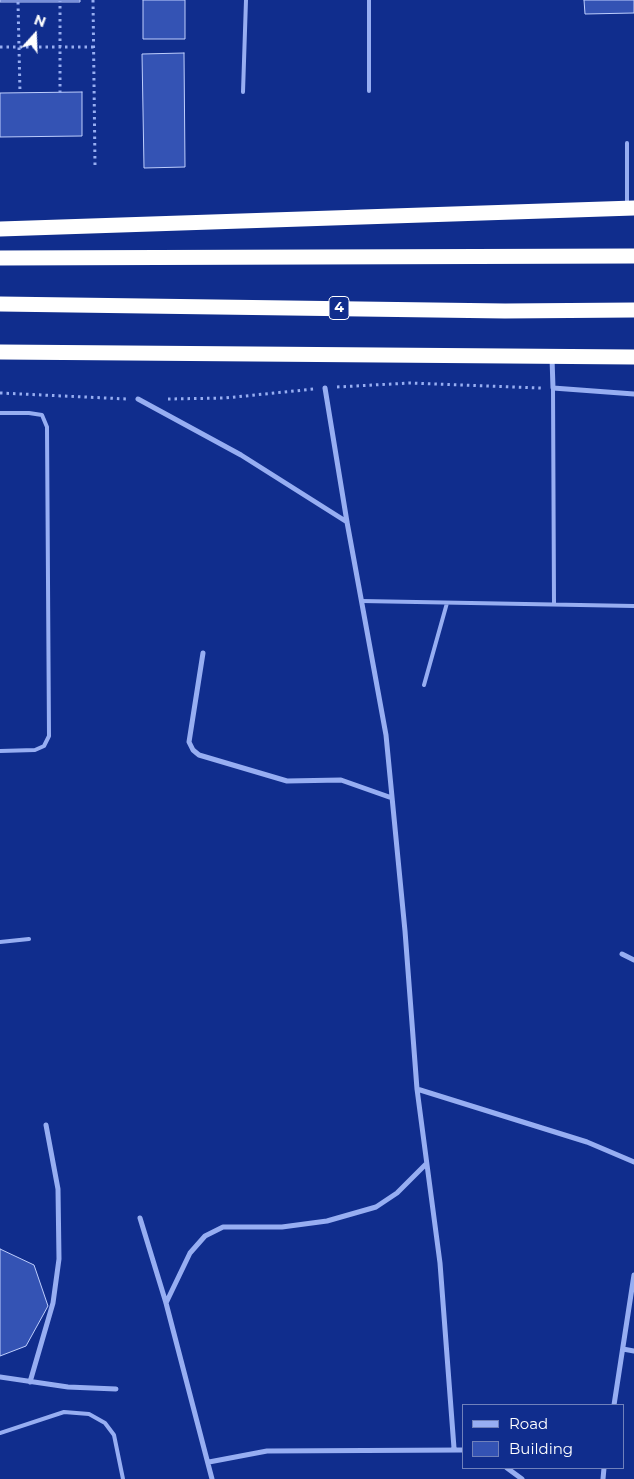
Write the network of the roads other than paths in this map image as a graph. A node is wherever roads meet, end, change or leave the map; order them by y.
1 (246, 0) edge
2 (369, 0) edge
3 (369, 91) dead end
4 (243, 92) dead end
5 (626, 143) dead end
6 (631, 209) edge
7 (0, 228) edge
8 (634, 256) edge
9 (0, 258) edge
10 (0, 304) edge
11 (634, 310) edge
12 (0, 352) edge
13 (552, 356) junction
14 (634, 358) edge
15 (325, 388) road end
16 (553, 388) junction
17 (634, 394) edge
18 (138, 399) road end
19 (0, 413) edge
20 (347, 522) junction
21 (362, 601) junction
22 (447, 602) junction
23 (554, 604) junction
24 (634, 606) edge
25 (202, 653) dead end
26 (424, 685) dead end
27 (0, 751) edge
28 (392, 798) junction
29 (30, 939) dead end
30 (0, 942) edge
31 (622, 954) dead end
32 (634, 960) edge
33 (417, 1089) junction
34 (46, 1125) dead end
35 (634, 1162) edge
36 (426, 1164) junction
37 (140, 1218) dead end
38 (634, 1275) edge
39 (166, 1303) junction
40 (623, 1349) junction
41 (634, 1350) edge
42 (0, 1377) edge
43 (30, 1382) junction
44 (116, 1389) dead end
45 (614, 1404) edge
46 (0, 1433) edge
47 (454, 1448) junction
48 (462, 1450) edge
49 (209, 1462) junction
50 (508, 1469) edge
51 (123, 1479) edge
52 (212, 1479) edge
53 (522, 1479) edge

1 - 4 lane
2 - 3 lane
5 - 6 lane
6 - 7 highway
8 - 9 highway
10 - 11 highway, 4
12 - 13 highway
13 - 14 highway
13 - 16 street
15 - 20 street
16 - 17 street
16 - 23 lane
18 - 20 street
19 - 27 lane
20 - 21 street
21 - 22 lane
21 - 28 street
22 - 23 lane
22 - 26 lane
23 - 24 lane
25 - 28 street
28 - 33 street
29 - 30 lane
31 - 32 street
33 - 35 street
33 - 36 street
34 - 43 street
36 - 39 street
36 - 47 street
37 - 39 street
38 - 40 street
39 - 49 street
40 - 41 street
40 - 45 street
42 - 43 street
43 - 44 street
46 - 51 lane
47 - 48 street
47 - 49 street
49 - 52 street
50 - 53 street

